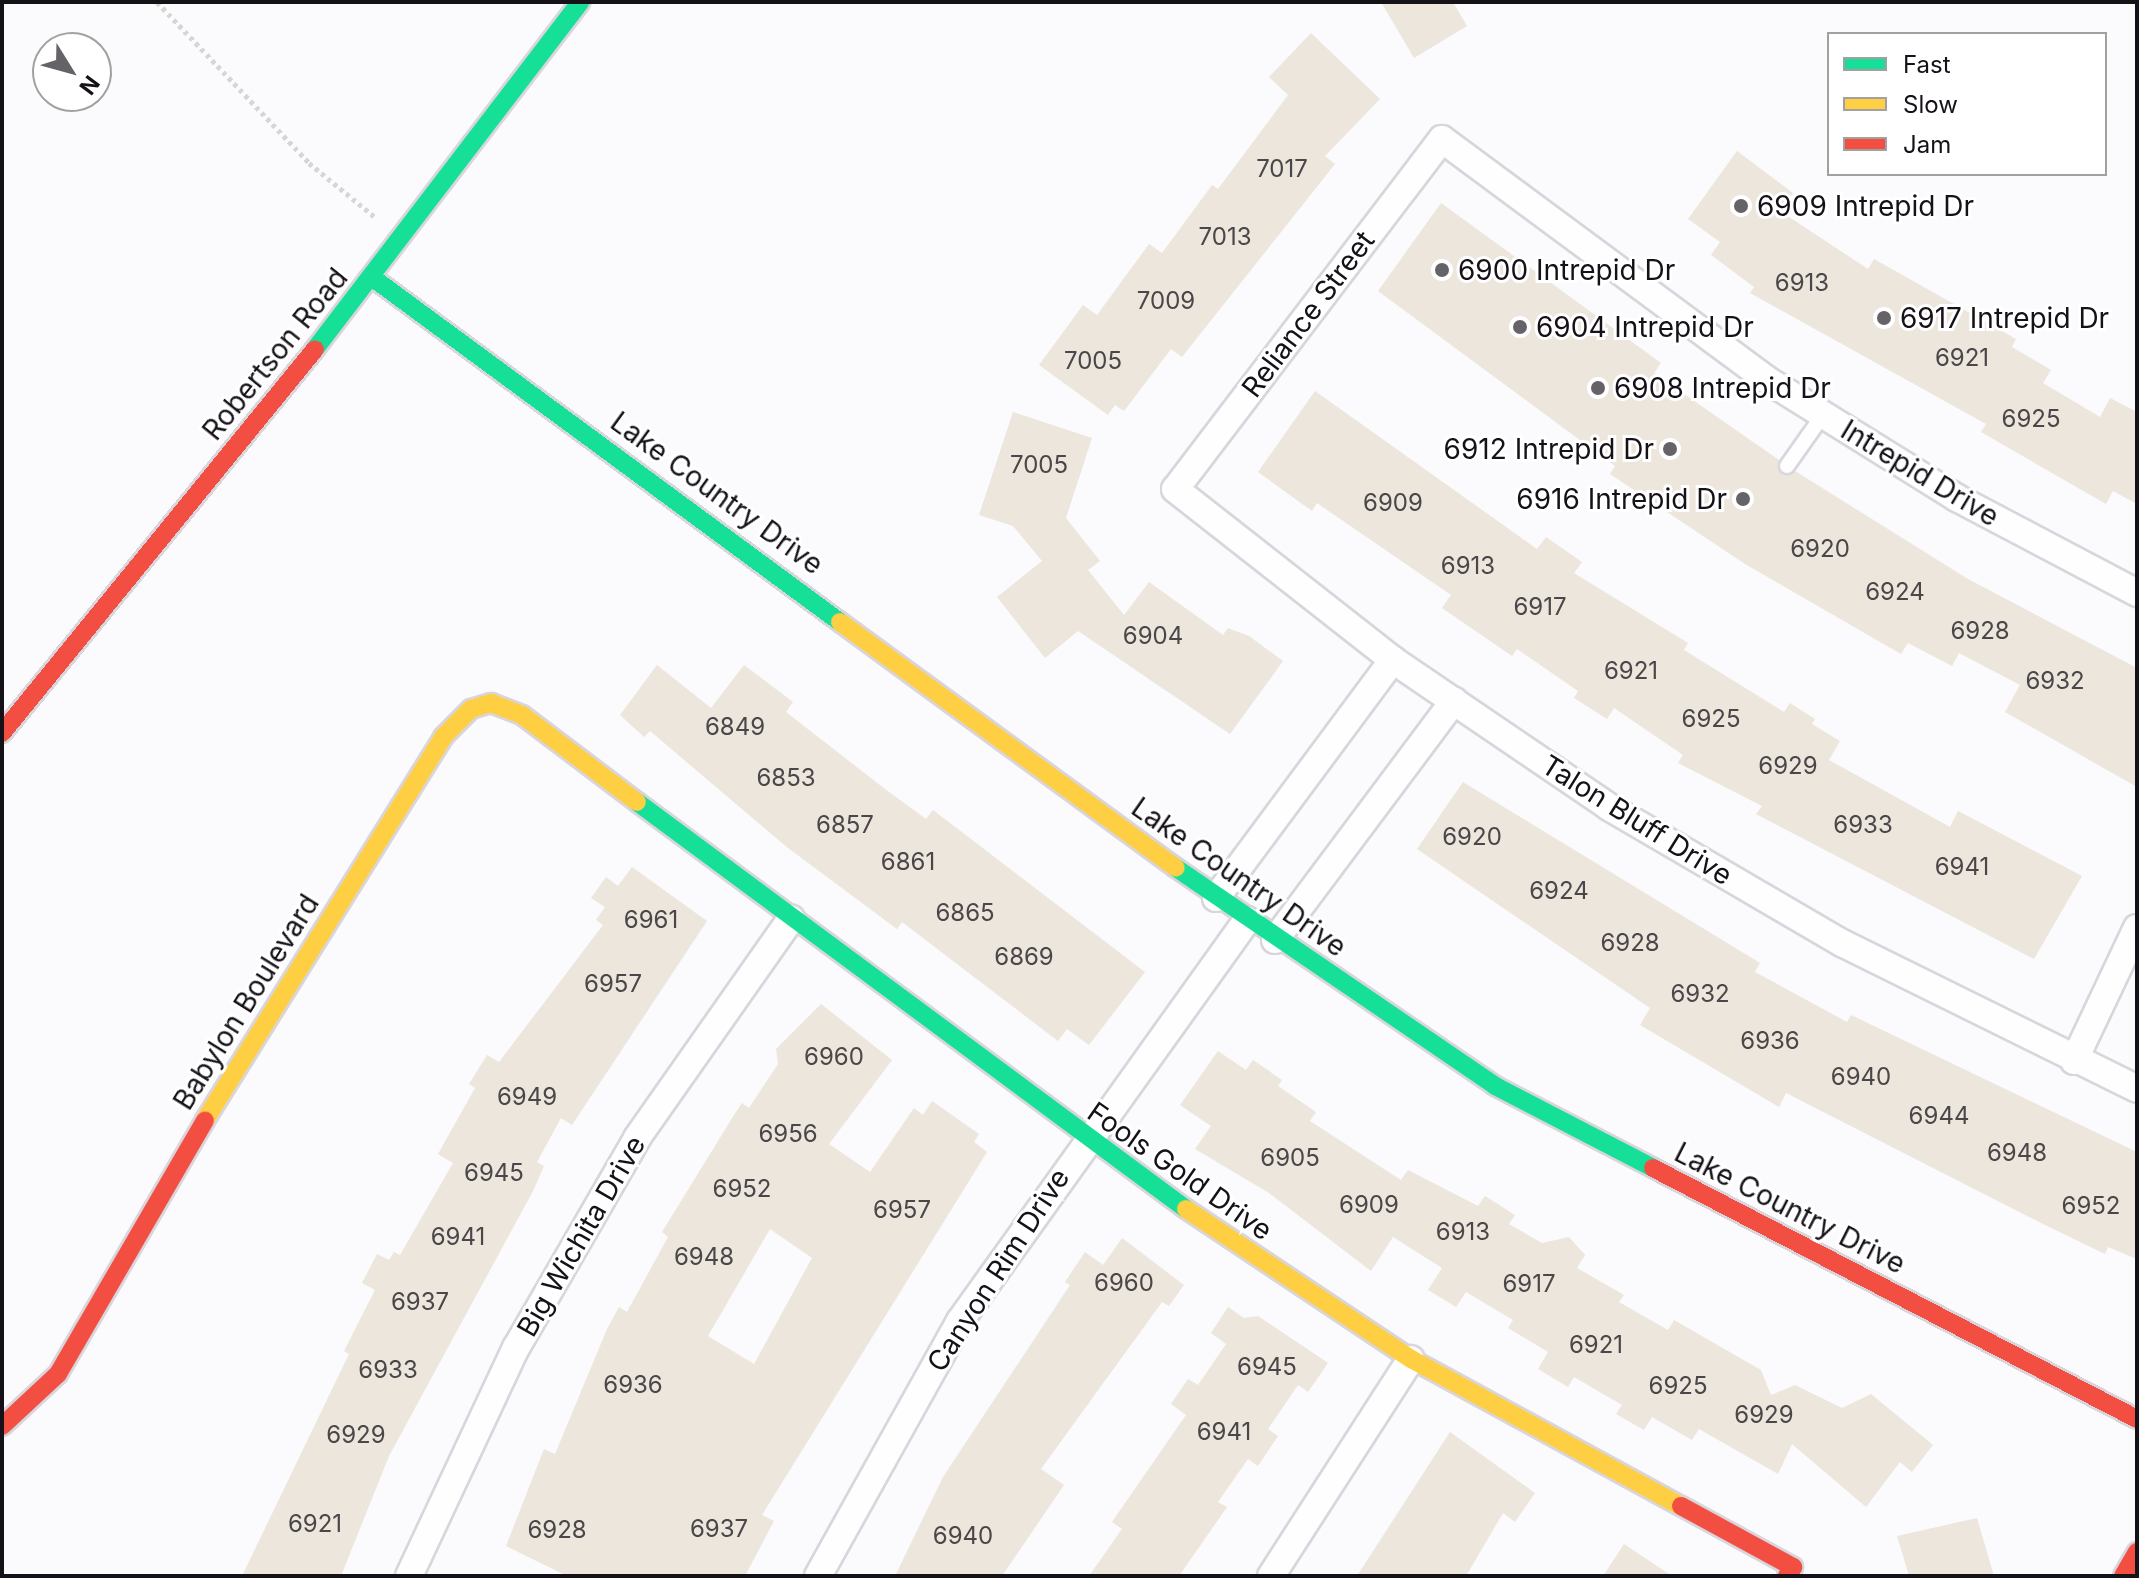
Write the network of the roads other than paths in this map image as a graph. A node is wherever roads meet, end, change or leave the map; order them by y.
1 (580, 2) edge
2 (1442, 139) joint
3 (373, 278) junction
4 (1823, 415) junction
5 (1787, 466) dead end
6 (1175, 489) joint
7 (2137, 593) edge
8 (1393, 660) junction
9 (1454, 701) junction
10 (2, 733) edge
11 (578, 756) joint
12 (1216, 898) junction
13 (791, 919) junction
14 (1247, 920) junction
15 (2137, 928) edge
16 (1275, 940) junction
17 (2074, 1061) junction
18 (2137, 1089) edge
19 (1083, 1139) junction
20 (1411, 1359) junction
21 (2137, 1419) edge
22 (2, 1426) edge
23 (2137, 1552) edge
24 (1790, 1572) edge
25 (409, 1576) edge
26 (818, 1576) edge
27 (1271, 1576) edge
28 (2123, 1576) edge

1 - 3 street, Robertson Road
2 - 4 street, Intrepid Drive
2 - 6 street, Reliance Street
3 - 10 street, Robertson Road
3 - 12 street, Lake Country Drive
4 - 5 lane
4 - 7 street, Intrepid Drive
6 - 8 street, Talon Bluff Drive
8 - 9 street, Talon Bluff Drive
8 - 12 street
9 - 16 street
9 - 17 street, Talon Bluff Drive
11 - 13 street, Fools Gold Drive
11 - 22 street, Babylon Boulevard
12 - 14 street, Lake Country Drive
13 - 19 street, Fools Gold Drive
13 - 25 street, Big Wichita Drive
14 - 16 street, Lake Country Drive
14 - 19 street, Canyon Rim Drive
15 - 17 street
16 - 21 street, Lake Country Drive
17 - 18 street, Talon Bluff Drive
19 - 20 street, Fools Gold Drive
19 - 26 street, Canyon Rim Drive
20 - 24 street, Fools Gold Drive
20 - 27 street
23 - 28 street

